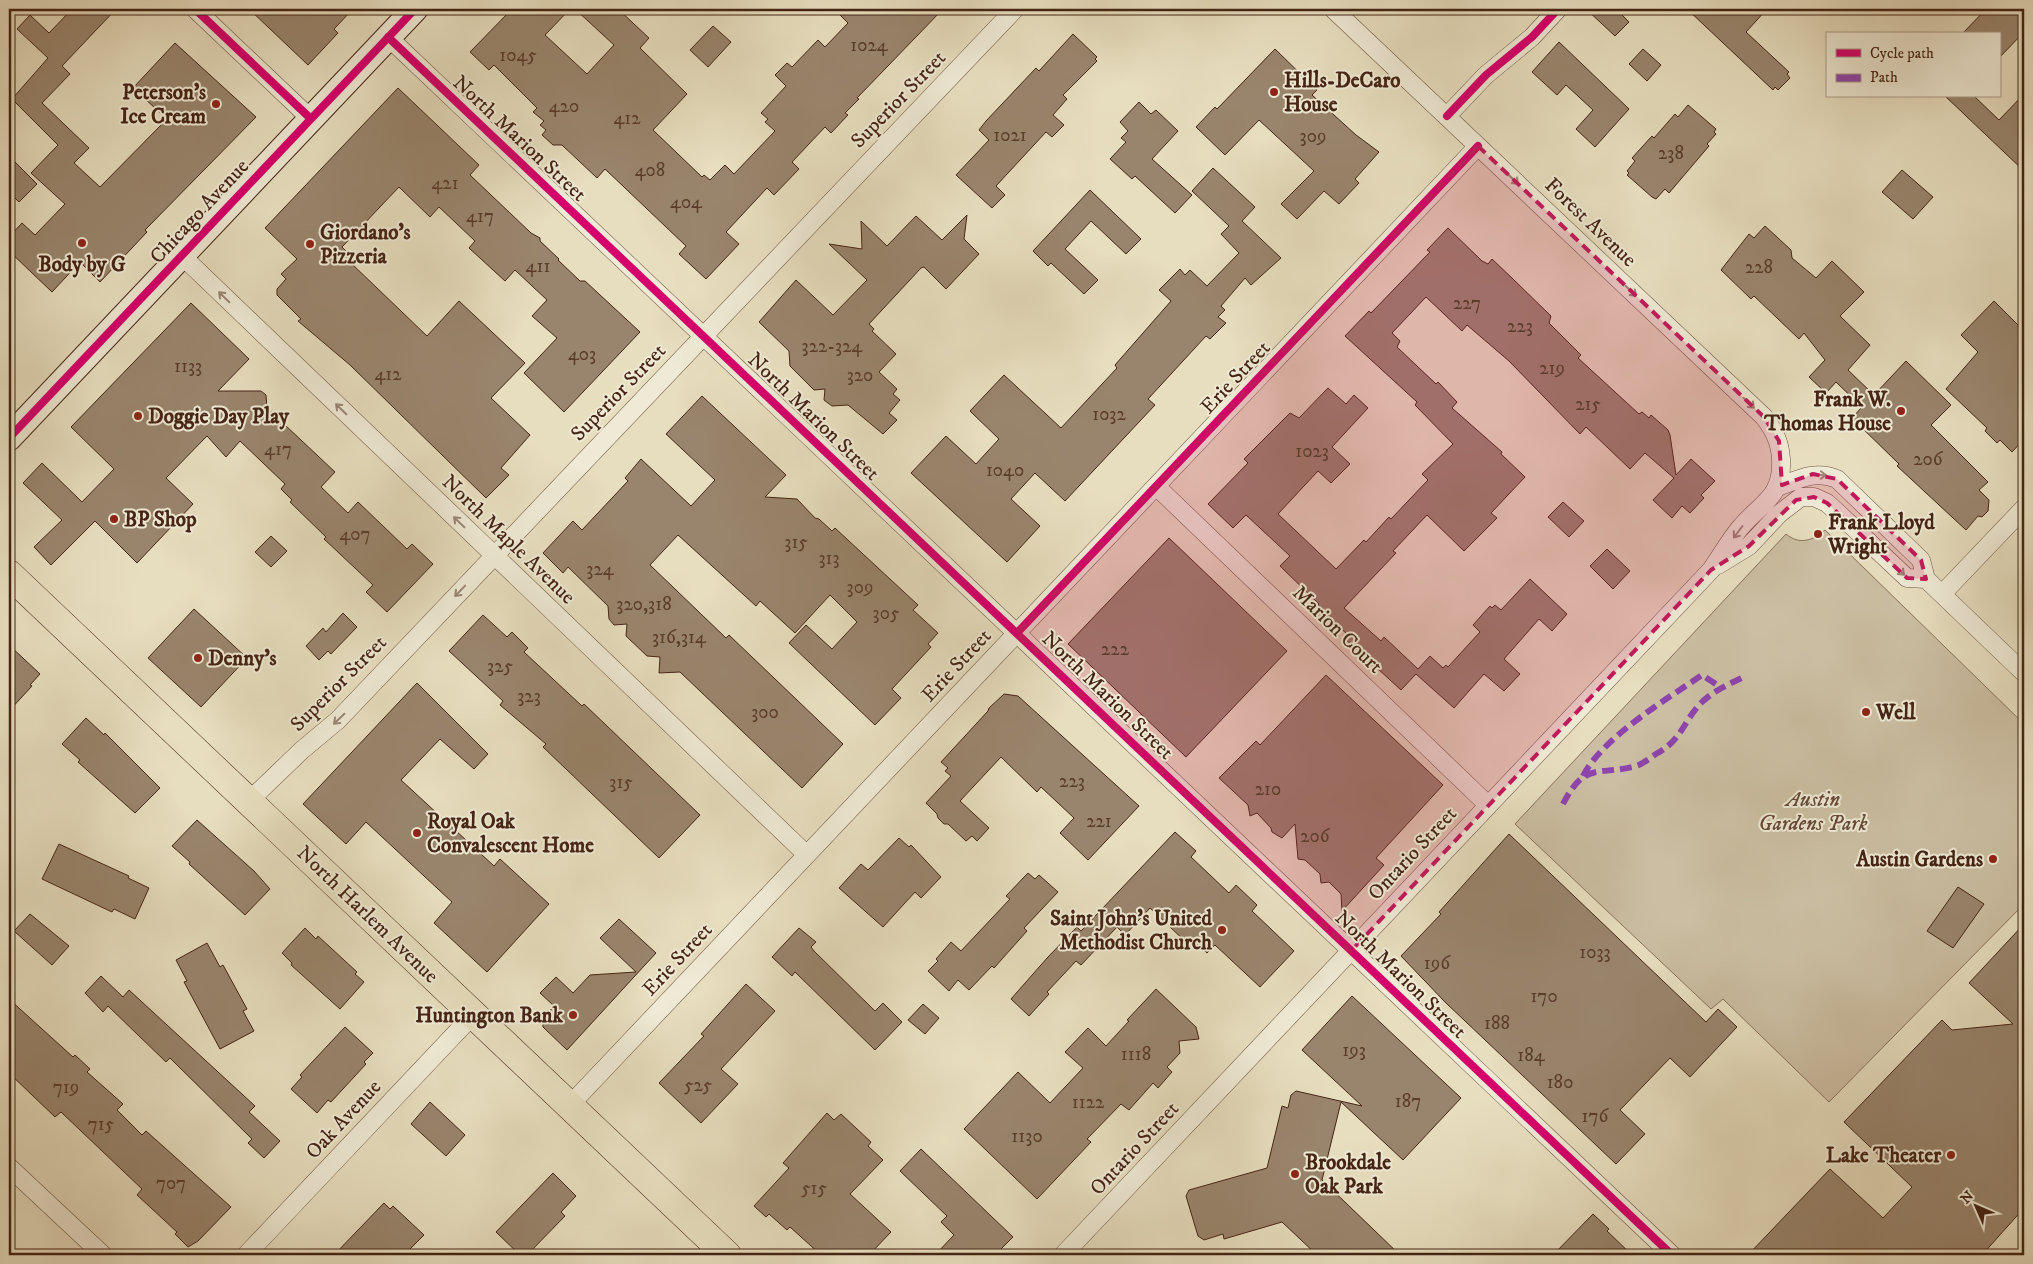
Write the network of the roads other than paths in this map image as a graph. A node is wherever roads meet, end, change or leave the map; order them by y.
1 (195, 9) edge
2 (415, 9) edge
3 (1015, 9) edge
4 (1333, 9) edge
5 (1558, 9) edge
6 (388, 37) junction
7 (1447, 116) junction
8 (310, 118) junction
9 (1478, 146) junction
10 (181, 255) junction
11 (704, 335) junction
12 (9, 438) edge
13 (1156, 486) junction
14 (1774, 492) junction
15 (1862, 504) junction
16 (2024, 508) edge
17 (1846, 521) junction
18 (494, 555) junction
19 (1711, 570) junction
20 (9, 574) edge
21 (1926, 579) junction
22 (1942, 594) junction
23 (1017, 633) junction
24 (2024, 673) edge
25 (249, 801) junction
26 (1488, 806) junction
27 (807, 855) junction
28 (1351, 951) junction
29 (473, 1015) junction
30 (569, 1106) junction
31 (9, 1167) edge
32 (102, 1255) edge
33 (246, 1255) edge
34 (727, 1255) edge
35 (1063, 1255) edge
36 (1672, 1255) edge

1 - 8 street
2 - 6 main road, Chicago Avenue
3 - 11 street, Superior Street
4 - 7 street, Forest Avenue
5 - 7 street
6 - 8 main road, Chicago Avenue
6 - 11 street, North Marion Street
7 - 9 street, Forest Avenue
8 - 10 main road, Chicago Avenue
9 - 13 street, Erie Street
9 -> 14 street, Forest Avenue
10 - 12 main road, Chicago Avenue
18 -> 10 street, North Maple Avenue
11 - 18 street, Superior Street
11 - 23 street, North Marion Street
13 - 23 street, Erie Street
13 - 26 street, Marion Court
14 -> 15 street
14 -> 19 street, Ontario Street
15 - 17 street
15 - 21 street
16 - 22 street
17 - 19 street, Ontario Street
17 -> 21 street
18 -> 25 street, Superior Street
18 - 27 street, North Maple Avenue
19 - 26 street, Ontario Street
20 - 25 main road, North Harlem Avenue
21 - 22 street
22 - 24 street
23 - 27 street, Erie Street
23 - 28 street, North Marion Street
25 - 29 main road, North Harlem Avenue
26 - 28 street, Ontario Street
27 - 30 street, Erie Street
28 - 35 street, Ontario Street
28 - 36 street, North Marion Street
29 - 30 main road, North Harlem Avenue
29 - 33 street, Oak Avenue
30 - 34 main road, North Harlem Avenue
31 - 32 street

